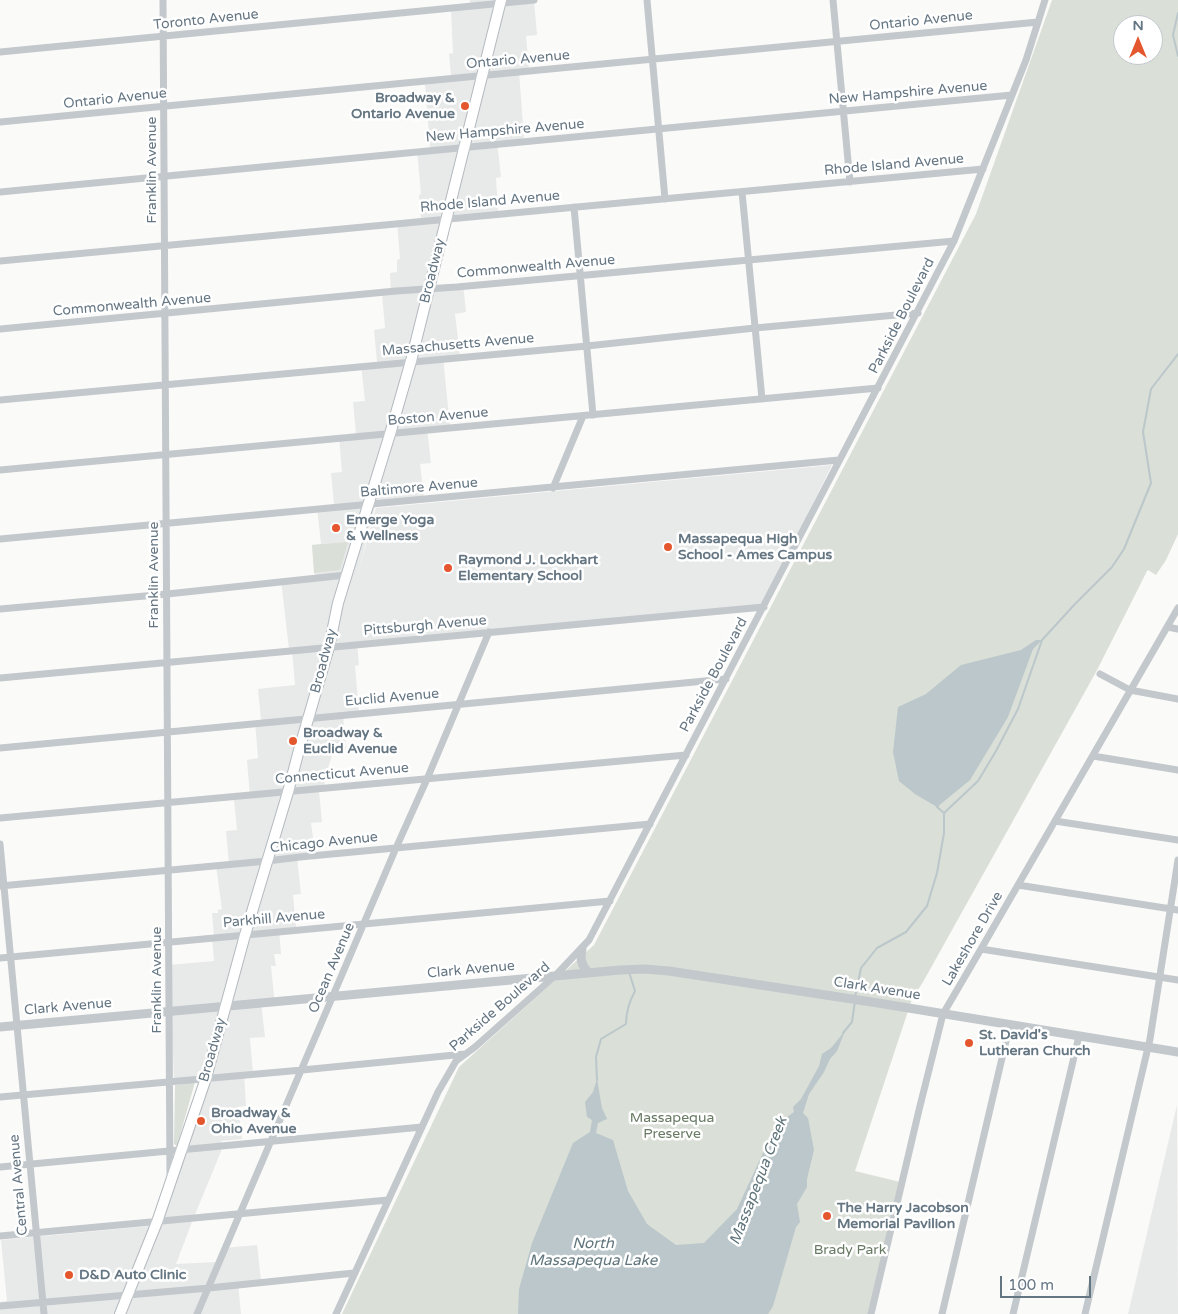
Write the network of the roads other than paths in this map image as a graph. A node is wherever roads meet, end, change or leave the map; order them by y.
1 (163, 0) edge
2 (534, 0) edge
3 (647, 0) edge
4 (833, 0) edge
5 (1045, 0) edge
6 (501, 1) edge
7 (1038, 22) junction
8 (164, 36) junction
9 (837, 41) junction
10 (0, 52) edge
11 (652, 59) junction
12 (483, 76) junction
13 (1012, 95) junction
14 (164, 106) junction
15 (844, 111) junction
16 (0, 122) edge
17 (659, 129) junction
18 (465, 148) junction
19 (983, 169) junction
20 (165, 176) junction
21 (850, 182) junction
22 (0, 192) edge
23 (742, 192) junction
24 (665, 199) junction
25 (574, 207) junction
26 (446, 219) junction
27 (954, 241) junction
28 (165, 245) junction
29 (0, 260) edge
30 (749, 260) junction
31 (580, 276) junction
32 (429, 289) junction
33 (918, 313) junction
34 (165, 314) junction
35 (755, 328) junction
36 (0, 330) edge
37 (587, 346) junction
38 (410, 361) junction
39 (166, 385) junction
40 (878, 388) junction
41 (762, 399) junction
42 (0, 400) edge
43 (593, 414) junction
44 (582, 416) junction
45 (390, 434) junction
46 (166, 454) junction
47 (839, 460) junction
48 (0, 470) edge
49 (553, 488) junction
50 (368, 505) junction
51 (167, 524) junction
52 (0, 539) edge
53 (346, 575) junction
54 (167, 594) junction
55 (764, 607) junction
56 (1178, 608) edge
57 (0, 609) edge
58 (1167, 628) junction
59 (1178, 629) edge
60 (489, 632) junction
61 (328, 648) junction
62 (168, 662) junction
63 (1100, 674) dead end
64 (0, 678) edge
65 (726, 679) junction
66 (1130, 690) junction
67 (1178, 699) edge
68 (458, 705) junction
69 (308, 719) junction
70 (168, 732) junction
71 (0, 748) edge
72 (686, 755) junction
73 (1093, 756) junction
74 (1178, 770) edge
75 (427, 779) junction
76 (288, 792) junction
77 (168, 803) junction
78 (0, 818) edge
79 (1055, 821) junction
80 (650, 824) junction
81 (1178, 840) edge
82 (0, 844) edge
83 (396, 848) junction
84 (1178, 860) edge
85 (266, 862) junction
86 (169, 870) junction
87 (1018, 885) junction
88 (2, 886) edge
89 (610, 900) junction
90 (1174, 910) edge
91 (364, 924) junction
92 (246, 935) junction
93 (169, 942) junction
94 (582, 949) junction
95 (982, 949) junction
96 (10, 957) junction
97 (0, 958) edge
98 (588, 972) junction
99 (556, 975) junction
100 (1159, 978) junction
101 (1178, 980) edge
102 (333, 997) junction
103 (226, 1006) junction
104 (170, 1012) junction
105 (943, 1014) junction
106 (1010, 1024) junction
107 (17, 1026) junction
108 (0, 1028) edge
109 (1079, 1036) junction
110 (1147, 1047) junction
111 (1178, 1052) edge
112 (467, 1054) junction
113 (302, 1070) junction
114 (206, 1078) junction
115 (170, 1081) junction
116 (23, 1095) junction
117 (0, 1097) edge
118 (422, 1127) junction
119 (271, 1141) junction
120 (182, 1150) junction
121 (171, 1151) junction
122 (30, 1164) junction
123 (0, 1167) edge
124 (170, 1184) junction
125 (388, 1200) junction
126 (240, 1215) junction
127 (157, 1222) junction
128 (36, 1233) junction
129 (0, 1236) edge
130 (354, 1273) junction
131 (209, 1288) junction
132 (128, 1294) junction
133 (42, 1302) junction
134 (0, 1306) edge
135 (44, 1314) edge
136 (120, 1314) edge
137 (197, 1314) edge
138 (336, 1314) edge
139 (871, 1314) edge
140 (942, 1314) edge
141 (1013, 1314) edge
142 (1085, 1314) edge

1 - 8 street, Franklin Avenue
2 - 6 street, Toronto Avenue
3 - 11 street
4 - 9 street
5 - 7 street, Parkside Boulevard
6 - 8 street, Toronto Avenue
6 - 12 main road, Broadway
7 - 9 street, Ontario Avenue
7 - 13 street, Parkside Boulevard
8 - 10 street, Toronto Avenue
8 - 14 street, Franklin Avenue
9 - 11 street, Ontario Avenue
9 - 15 street
11 - 12 street, Ontario Avenue
11 - 17 street
12 - 14 street, Ontario Avenue
12 - 18 main road, Broadway
13 - 15 street, New Hampshire Avenue
13 - 19 street, Parkside Boulevard
14 - 16 street, Ontario Avenue
14 - 20 street, Franklin Avenue
15 - 17 street, New Hampshire Avenue
15 - 21 street
17 - 18 street, New Hampshire Avenue
17 - 24 street
18 - 20 street, New Hampshire Avenue
18 - 26 main road, Broadway
19 - 21 street, Rhode Island Avenue
19 - 27 street, Parkside Boulevard
20 - 22 street, New Hampshire Avenue
20 - 28 street, Franklin Avenue
21 - 23 street, Rhode Island Avenue
23 - 24 street, Rhode Island Avenue
23 - 30 street
24 - 25 street, Rhode Island Avenue
25 - 26 street, Rhode Island Avenue
25 - 31 street
26 - 28 street, Rhode Island Avenue
26 - 32 main road, Broadway
27 - 30 street, Commonwealth Avenue
27 - 33 street, Parkside Boulevard
28 - 29 street, Rhode Island Avenue
28 - 34 street, Franklin Avenue
30 - 31 street, Commonwealth Avenue
30 - 35 street
31 - 32 street, Commonwealth Avenue
31 - 37 street
32 - 34 street, Commonwealth Avenue
32 - 38 main road, Broadway
33 - 35 street, Massachusetts Avenue
33 - 40 street, Parkside Boulevard
34 - 36 street, Commonwealth Avenue
34 - 39 street, Franklin Avenue
35 - 37 street, Massachusetts Avenue
35 - 41 street
37 - 38 street, Massachusetts Avenue
37 - 43 street
38 - 39 street, Massachusetts Avenue
38 - 45 main road, Broadway
39 - 42 street, Massachusetts Avenue
39 - 46 street, Franklin Avenue
40 - 41 street, Boston Avenue
40 - 47 street, Parkside Boulevard
41 - 43 street, Boston Avenue
43 - 44 street, Boston Avenue
44 - 45 street, Boston Avenue
44 - 49 street
45 - 46 street, Boston Avenue
45 - 50 main road, Broadway
46 - 48 street, Boston Avenue
46 - 51 street, Franklin Avenue
47 - 49 street, Baltimore Avenue
47 - 55 street, Parkside Boulevard
49 - 50 street, Baltimore Avenue
50 - 51 street, Baltimore Avenue
50 - 53 main road, Broadway
51 - 52 street, Baltimore Avenue
51 - 54 street, Franklin Avenue
53 - 54 street
53 - 61 main road, Broadway
54 - 57 street
54 - 62 street, Franklin Avenue
55 - 60 street, Pittsburgh Avenue
55 - 65 street, Parkside Boulevard
56 - 58 street, Lakeshore Drive
58 - 59 street
58 - 66 street, Lakeshore Drive
60 - 61 street, Pittsburgh Avenue
60 - 68 street, Ocean Avenue
61 - 62 street, Pittsburgh Avenue
61 - 69 main road, Broadway
62 - 64 street, Pittsburgh Avenue
62 - 70 street, Franklin Avenue
63 - 66 street
65 - 68 street, Euclid Avenue
65 - 72 street, Parkside Boulevard
66 - 67 street
66 - 73 street, Lakeshore Drive
68 - 69 street, Euclid Avenue
68 - 75 street, Ocean Avenue
69 - 70 street, Euclid Avenue
69 - 76 main road, Broadway
70 - 71 street, Euclid Avenue
70 - 77 street, Franklin Avenue
72 - 75 street, Connecticut Avenue
72 - 80 street, Parkside Boulevard
73 - 74 street
73 - 79 street, Lakeshore Drive
75 - 76 street, Connecticut Avenue
75 - 83 street, Ocean Avenue
76 - 77 street, Connecticut Avenue
76 - 85 main road, Broadway
77 - 78 street, Connecticut Avenue
77 - 86 street, Franklin Avenue
79 - 81 street
79 - 87 street, Lakeshore Drive
80 - 83 street, Chicago Avenue
80 - 89 street, Parkside Boulevard
82 - 88 street, Central Avenue
83 - 85 street, Chicago Avenue
83 - 91 street, Ocean Avenue
84 - 90 street
85 - 86 street, Chicago Avenue
85 - 92 main road, Broadway
86 - 88 street, Chicago Avenue
86 - 93 street, Franklin Avenue
87 - 90 street
87 - 95 street, Lakeshore Drive
88 - 96 street, Central Avenue
89 - 91 street, Parkhill Avenue
89 - 94 street, Parkside Boulevard
90 - 100 street
91 - 92 street, Parkhill Avenue
91 - 102 street, Ocean Avenue
92 - 93 street, Parkhill Avenue
92 - 103 main road, Broadway
93 - 96 street, Parkhill Avenue
93 - 104 street, Franklin Avenue
94 - 98 street
94 - 99 street, Parkside Boulevard
95 - 100 street
95 - 105 street, Lakeshore Drive
96 - 97 street, Parkhill Avenue
96 - 107 street, Central Avenue
98 - 99 street, Clark Avenue
98 - 105 street, Clark Avenue
99 - 102 street, Clark Avenue
99 - 112 street, Parkside Boulevard
100 - 101 street
100 - 110 street
102 - 103 street, Clark Avenue
102 - 113 street, Ocean Avenue
103 - 104 street, Clark Avenue
103 - 114 main road, Broadway
104 - 107 street, Clark Avenue
104 - 115 street, Franklin Avenue
105 - 106 street, Clark Avenue
105 - 139 street, Lakeshore Drive
106 - 109 street, Clark Avenue
106 - 140 street
107 - 108 street, Clark Avenue
107 - 116 street, Central Avenue
109 - 110 street, Clark Avenue
109 - 141 street
110 - 111 street, Clark Avenue
110 - 142 street
112 - 113 street
112 - 118 street, Parkside Boulevard
113 - 114 street
113 - 119 street, Ocean Avenue
114 - 115 street
114 - 120 main road, Broadway
115 - 116 street
115 - 121 street, Franklin Avenue
116 - 117 street
116 - 122 street, Central Avenue
118 - 119 street
118 - 125 street, Parkside Boulevard
119 - 120 street
119 - 126 street, Ocean Avenue
120 - 121 street
120 - 124 main road, Broadway
121 - 122 street
121 - 124 street, Franklin Avenue
122 - 123 street
122 - 128 street, Central Avenue
124 - 127 main road, Broadway
125 - 126 street
125 - 130 street, Parkside Boulevard
126 - 127 street
126 - 131 street, Ocean Avenue
127 - 128 street
127 - 132 main road, Broadway
128 - 129 street
128 - 133 street, Central Avenue
130 - 131 street
130 - 138 street, Parkside Boulevard
131 - 132 street
131 - 137 street, Ocean Avenue
132 - 133 street
132 - 136 main road, Broadway
133 - 134 street
133 - 135 street, Central Avenue

